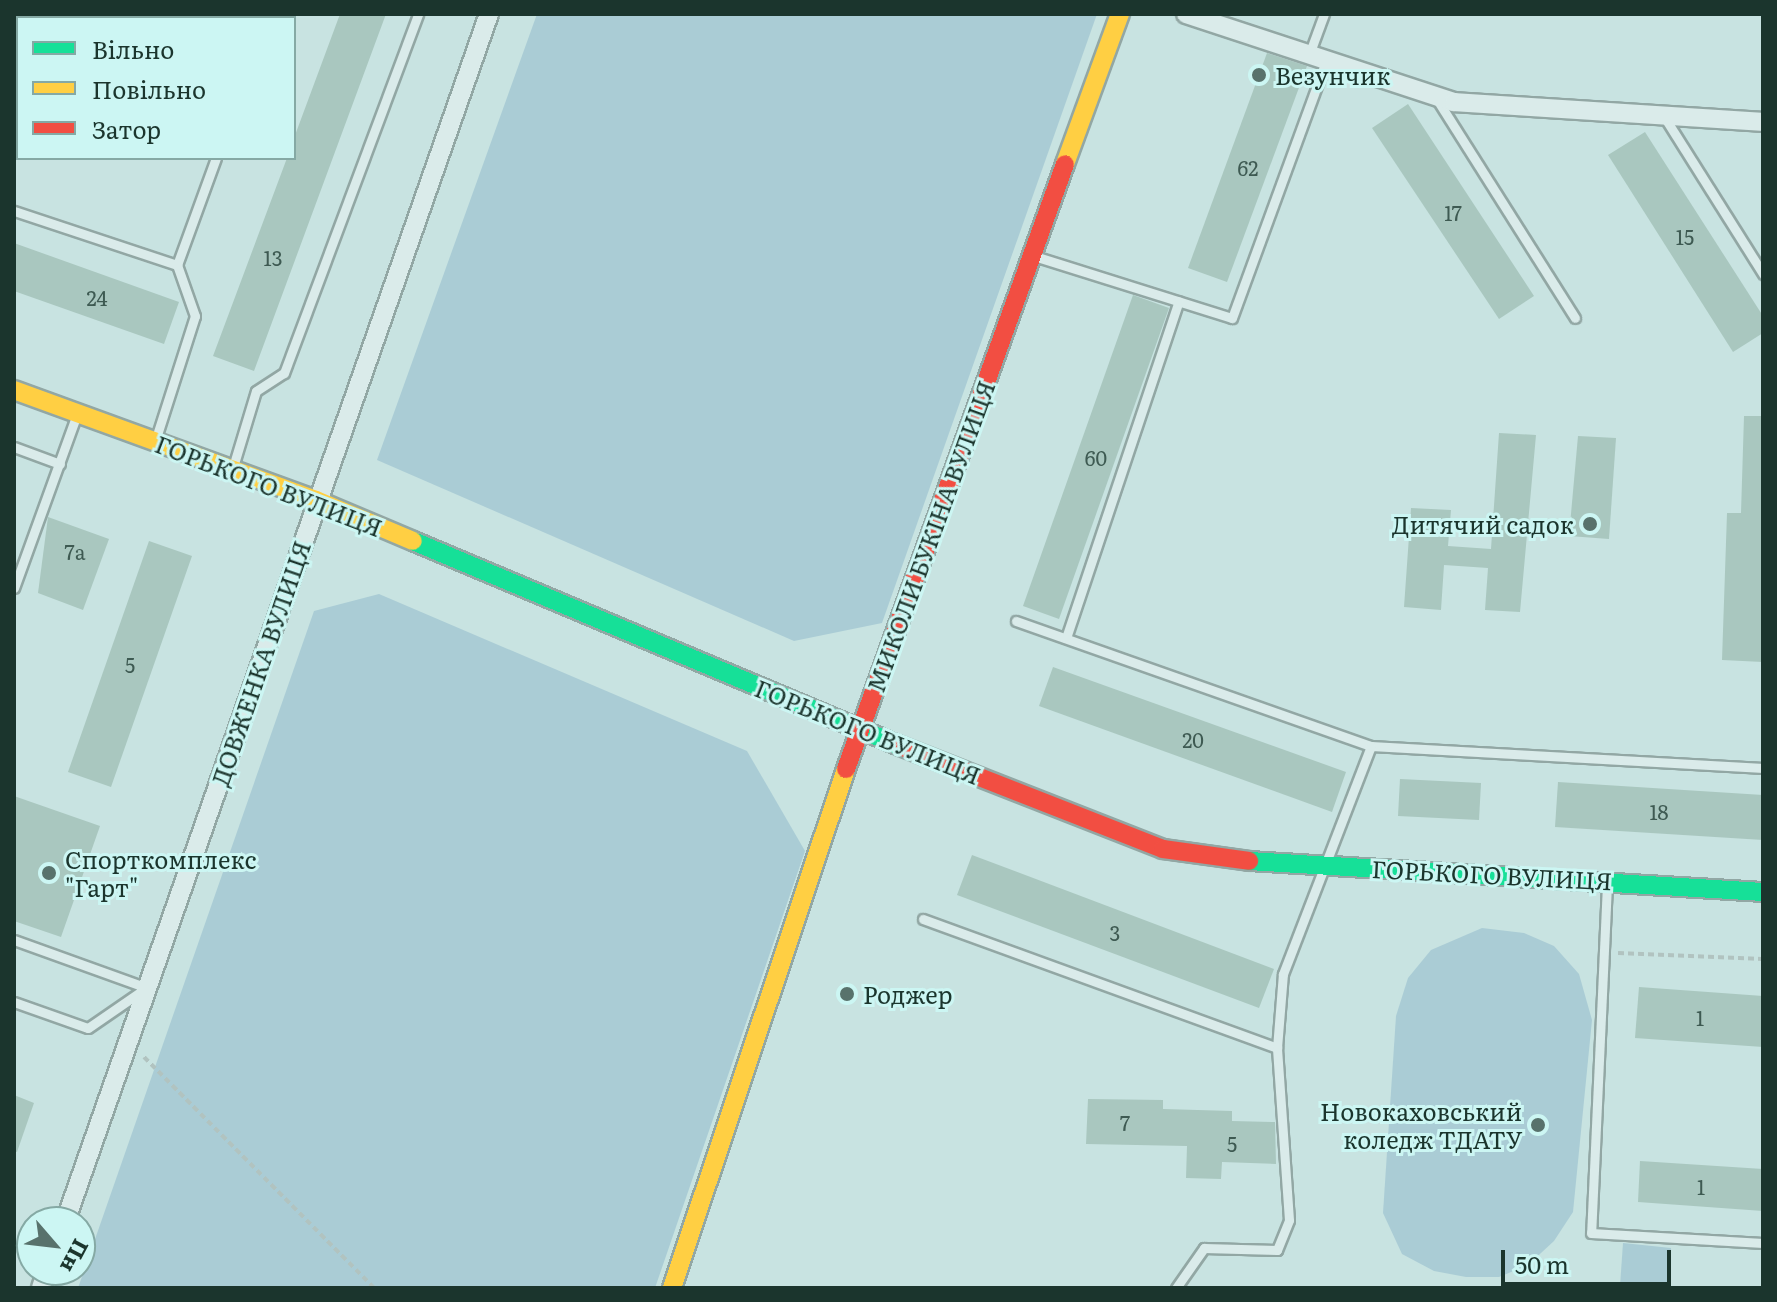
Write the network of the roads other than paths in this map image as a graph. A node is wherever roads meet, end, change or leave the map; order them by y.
1 (418, 14) edge
2 (489, 14) edge
3 (1120, 14) edge
4 (1186, 14) edge
5 (1324, 14) edge
6 (1319, 55) junction
7 (1434, 95) junction
8 (1663, 115) junction
9 (1763, 122) edge
10 (215, 160) edge
11 (14, 211) edge
12 (1033, 256) junction
13 (177, 265) junction
14 (1763, 274) edge
15 (1179, 301) junction
16 (1575, 318) dead end
17 (14, 390) edge
18 (78, 413) junction
19 (155, 441) junction
20 (14, 447) edge
21 (60, 464) junction
22 (231, 470) junction
23 (316, 500) junction
24 (14, 588) edge
25 (1016, 621) dead end
26 (1066, 638) junction
27 (859, 730) junction
28 (1371, 746) junction
29 (1763, 768) edge
30 (1323, 864) junction
31 (1607, 881) junction
32 (1763, 892) edge
33 (923, 919) dead end
34 (14, 940) edge
35 (147, 988) junction
36 (14, 1002) edge
37 (1277, 1048) junction
38 (71, 1206) edge
39 (1763, 1243) edge
40 (672, 1288) edge
41 (1176, 1288) edge

1 - 22 lane
2 - 23 street, ДОВЖЕНКА ВУЛИЦЯ
3 - 12 street, МИКОЛИ БУКІНА ВУЛИЦЯ
4 - 6 street
5 - 6 lane
6 - 7 street
6 - 15 lane
7 - 8 street
7 - 16 lane
8 - 9 street
8 - 14 lane
10 - 13 lane
11 - 13 lane
12 - 15 lane
12 - 27 street, МИКОЛИ БУКІНА ВУЛИЦЯ
13 - 19 lane
15 - 26 lane
17 - 18 street, ГОРЬКОГО ВУЛИЦЯ
18 - 19 street, ГОРЬКОГО ВУЛИЦЯ
18 - 21 lane
19 - 22 street, ГОРЬКОГО ВУЛИЦЯ
20 - 21 lane
21 - 24 lane
22 - 23 street, ГОРЬКОГО ВУЛИЦЯ
23 - 27 street, ГОРЬКОГО ВУЛИЦЯ
23 - 35 street, ДОВЖЕНКА ВУЛИЦЯ
25 - 26 lane
26 - 28 lane
27 - 30 street, ГОРЬКОГО ВУЛИЦЯ
27 - 40 street, МИКОЛИ БУКІНА ВУЛИЦЯ
28 - 29 lane
28 - 30 lane
30 - 31 street, ГОРЬКОГО ВУЛИЦЯ
30 - 37 lane
31 - 32 street, ГОРЬКОГО ВУЛИЦЯ
31 - 39 lane
33 - 37 lane
34 - 35 lane
35 - 36 lane
35 - 38 street, ДОВЖЕНКА ВУЛИЦЯ
37 - 41 lane

